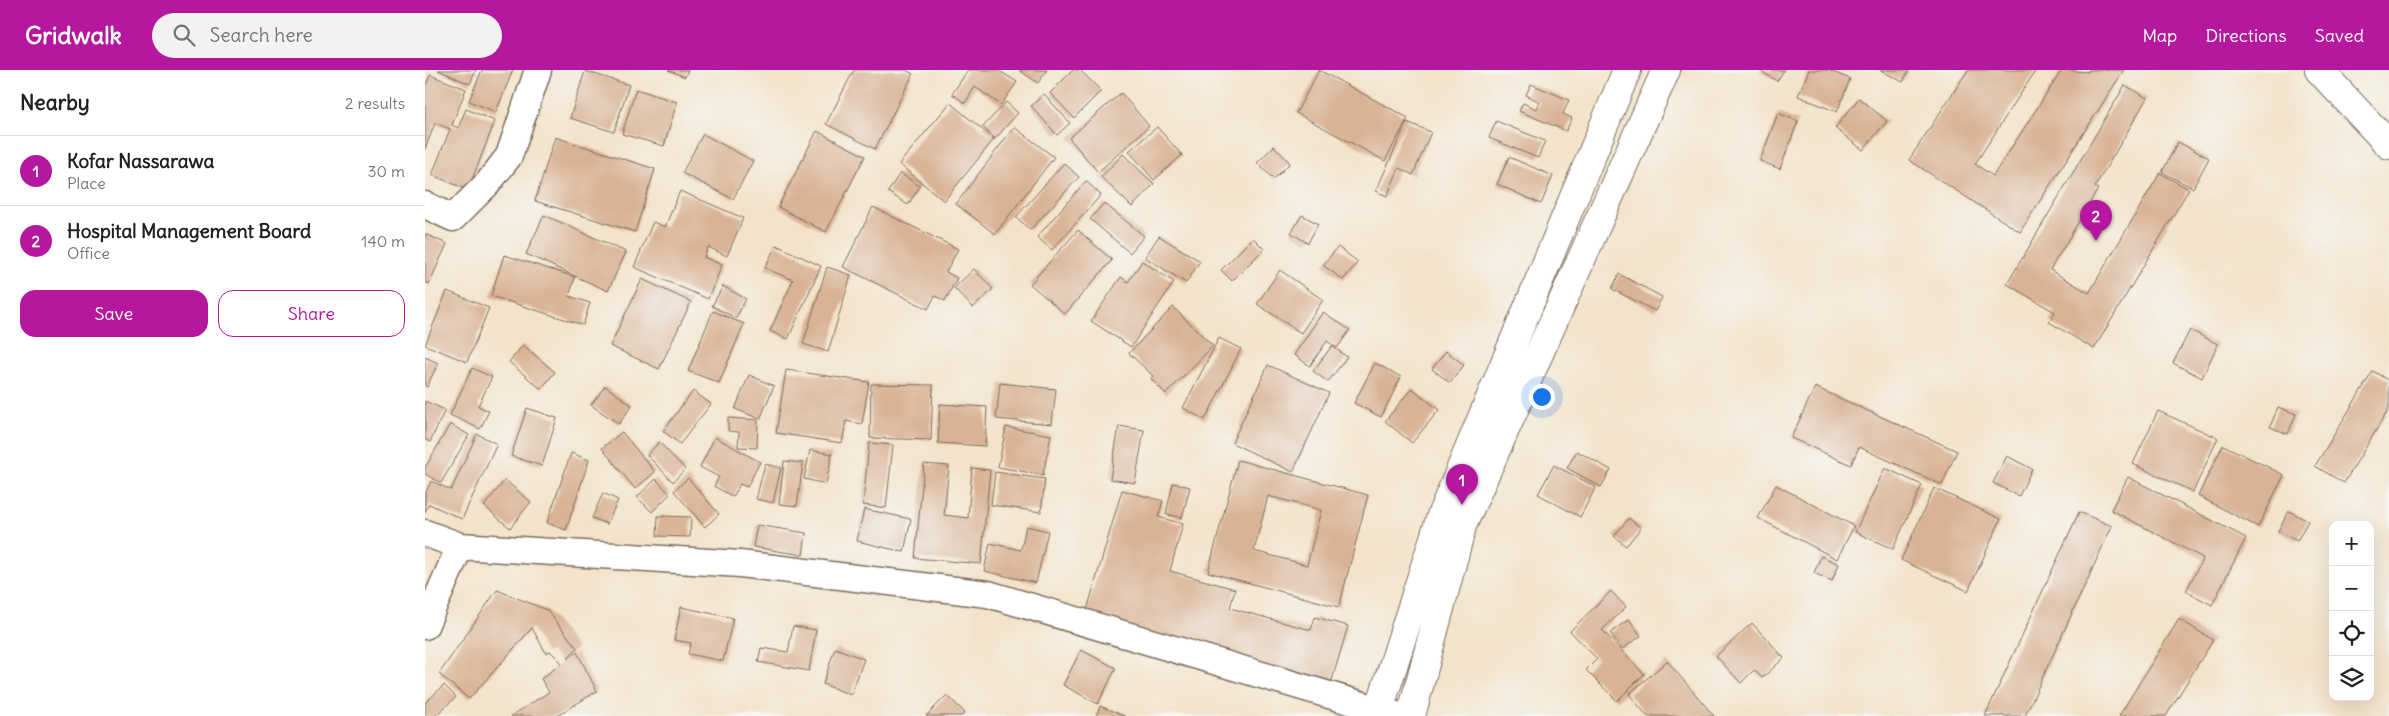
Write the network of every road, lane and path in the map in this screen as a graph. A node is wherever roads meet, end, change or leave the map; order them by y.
1 (538, 70) edge
2 (1627, 70) edge
3 (1666, 70) edge
4 (2319, 70) edge
5 (2389, 145) edge
6 (425, 206) edge
7 (425, 533) edge
8 (460, 546) junction
9 (425, 626) edge
10 (1385, 714) edge
11 (1411, 716) edge

1 - 6 street
2 - 10 street
3 - 11 street
4 - 5 street
7 - 8 street
8 - 9 street
8 - 10 street

